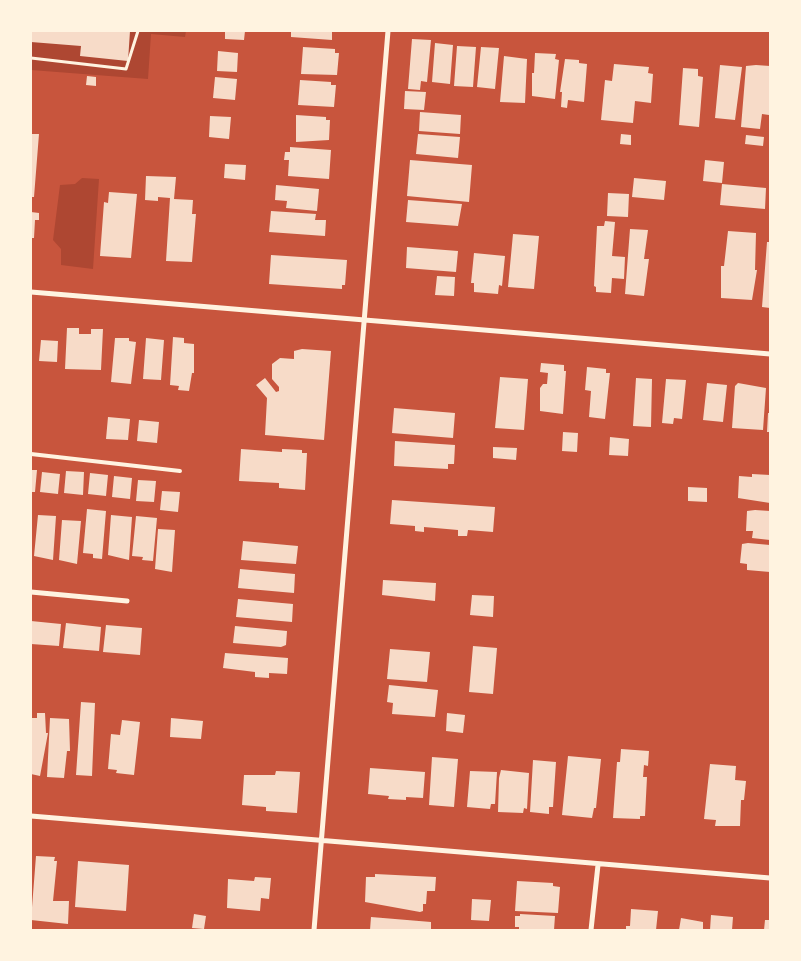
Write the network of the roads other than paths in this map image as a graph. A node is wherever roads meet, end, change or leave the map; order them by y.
1 (388, 31) edge
2 (31, 292) edge
3 (365, 320) junction
4 (770, 354) edge
5 (31, 454) edge
6 (180, 471) dead end
7 (31, 592) edge
8 (127, 601) dead end
9 (31, 816) edge
10 (320, 841) junction
11 (598, 865) junction
12 (770, 878) edge
13 (314, 930) edge
14 (592, 930) edge

1 - 3 street
2 - 3 street
3 - 4 street
3 - 10 street
5 - 6 lane
7 - 8 street
9 - 10 street
10 - 11 street
10 - 13 street
11 - 12 street
11 - 14 street

